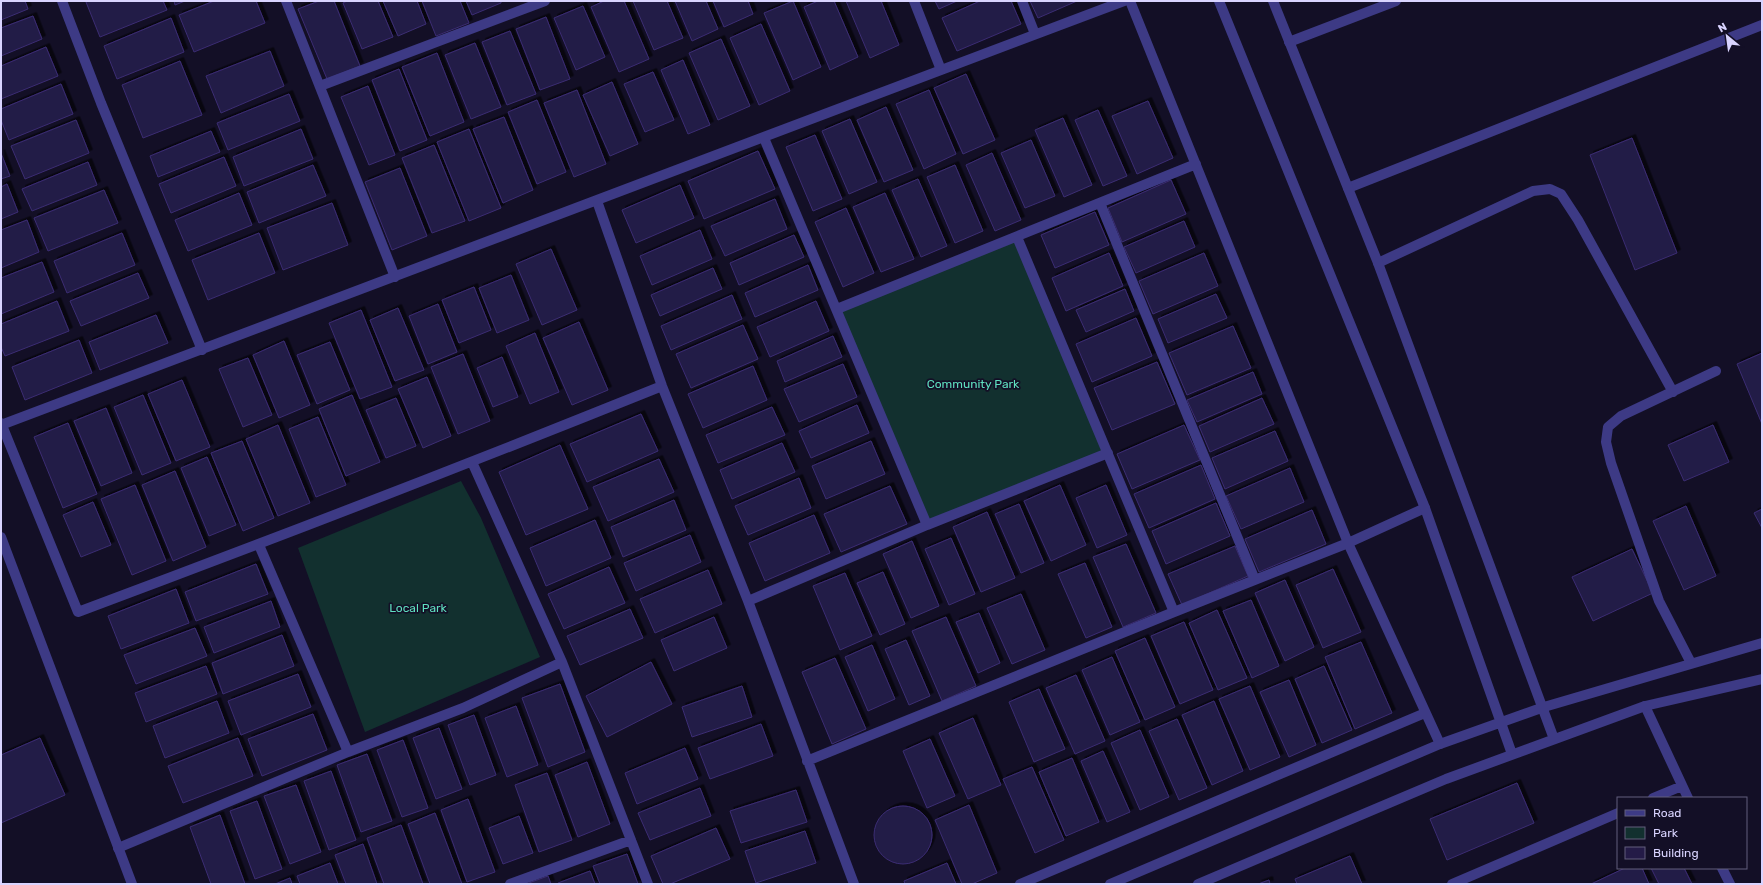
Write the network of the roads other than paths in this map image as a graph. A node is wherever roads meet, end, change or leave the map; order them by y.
1 (62, 1) edge
2 (286, 1) edge
3 (545, 1) edge
4 (914, 1) edge
5 (1022, 1) edge
6 (1124, 1) edge
7 (1130, 1) edge
8 (1218, 1) edge
9 (1273, 1) edge
10 (1396, 1) edge
11 (1762, 25) edge
12 (1035, 34) junction
13 (1289, 42) junction
14 (941, 70) junction
15 (320, 86) junction
16 (764, 138) junction
17 (1196, 164) junction
18 (1348, 188) junction
19 (597, 201) junction
20 (1100, 203) junction
21 (1017, 237) junction
22 (1378, 263) junction
23 (395, 277) junction
24 (837, 310) junction
25 (202, 350) junction
26 (1716, 371) dead end
27 (662, 386) junction
28 (1673, 392) junction
29 (1, 424) edge
30 (1108, 453) junction
31 (472, 462) junction
32 (1425, 508) junction
33 (927, 525) junction
34 (1, 537) edge
35 (1348, 543) junction
36 (259, 545) junction
37 (1254, 580) junction
38 (748, 601) junction
39 (1174, 612) junction
40 (1762, 643) edge
41 (562, 662) junction
42 (1691, 663) junction
43 (1762, 679) edge
44 (1645, 706) junction
45 (1544, 707) junction
46 (1425, 713) junction
47 (1500, 722) junction
48 (1554, 739) junction
49 (1440, 744) junction
50 (348, 752) junction
51 (1512, 754) junction
52 (808, 761) junction
53 (1682, 786) junction
54 (1655, 797) edge
55 (1688, 797) edge
56 (1617, 813) edge
57 (631, 840) junction
58 (118, 848) junction
59 (1722, 869) edge
60 (132, 884) edge
61 (510, 884) edge
62 (648, 884) edge
63 (854, 884) edge
64 (1020, 884) edge
65 (1110, 884) edge
66 (1198, 884) edge
67 (1452, 884) edge
68 (1730, 884) edge

1 - 25 street
2 - 15 street
3 - 15 street
4 - 14 street
5 - 12 street
6 - 12 street
7 - 17 street
8 - 32 street
9 - 13 street
10 - 13 street
11 - 18 street
12 - 14 street
13 - 18 street
14 - 16 street
15 - 23 street
16 - 19 street
16 - 24 street
17 - 20 street
17 - 35 street
18 - 22 street
19 - 23 street
19 - 27 street
20 - 21 street
20 - 37 street
21 - 24 street
21 - 30 street
22 - 28 street
22 - 45 street
23 - 25 street
24 - 33 street
25 - 29 street
26 - 28 street
27 - 31 street
27 - 38 street
28 - 42 street
29 - 36 street
30 - 33 street
30 - 39 street
31 - 36 street
31 - 41 street
32 - 35 street
32 - 47 street
33 - 38 street
34 - 58 street
35 - 37 street
35 - 46 street
36 - 50 street
37 - 39 street
38 - 52 street
39 - 52 street
40 - 42 street
41 - 50 street
41 - 57 street
42 - 45 street
43 - 44 street
44 - 48 street
44 - 53 street
45 - 47 street
45 - 48 street
46 - 49 street
46 - 64 street
47 - 49 street
47 - 51 street
48 - 51 street
49 - 65 street
50 - 58 street
51 - 66 street
52 - 63 street
53 - 54 street
53 - 55 street
56 - 67 street
57 - 61 street
57 - 62 street
58 - 60 street
59 - 68 street

